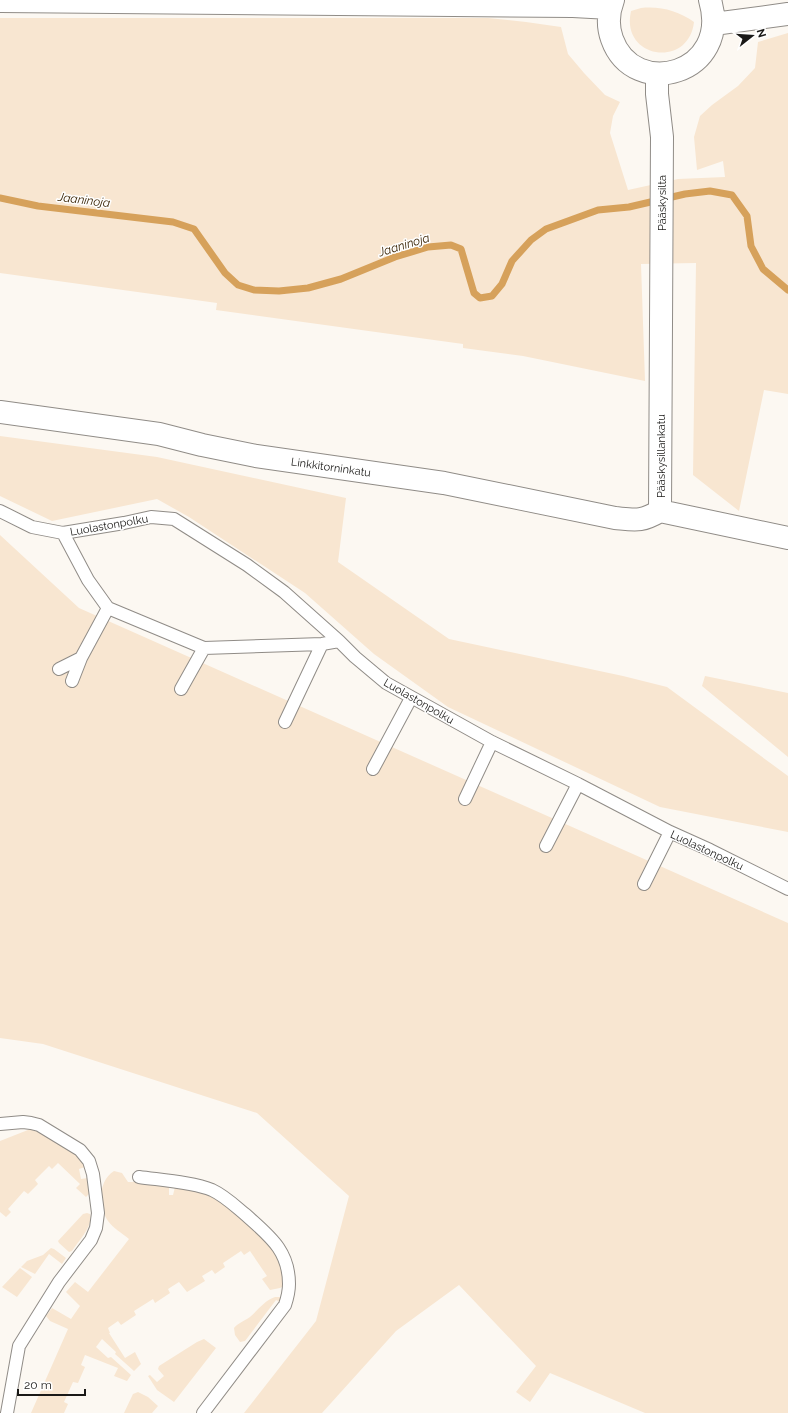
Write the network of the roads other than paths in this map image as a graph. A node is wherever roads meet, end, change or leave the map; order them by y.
1 (710, 0) edge
2 (0, 2) edge
3 (611, 4) edge
4 (788, 14) edge
5 (714, 24) junction
6 (658, 74) junction
7 (662, 270) joint
8 (0, 412) edge
9 (0, 511) edge
10 (660, 511) junction
11 (63, 533) junction
12 (788, 538) edge
13 (108, 608) junction
14 (339, 641) junction
15 (322, 644) junction
16 (204, 648) junction
17 (81, 658) junction
18 (59, 670) dead end
19 (72, 681) dead end
20 (181, 689) dead end
21 (411, 698) junction
22 (285, 722) dead end
23 (492, 742) junction
24 (373, 769) dead end
25 (578, 784) junction
26 (465, 799) dead end
27 (670, 832) junction
28 (546, 846) dead end
29 (644, 884) dead end
30 (788, 889) edge
31 (0, 1124) edge
32 (140, 1177) dead end
33 (7, 1413) edge
34 (204, 1413) edge

1 - 5 street
2 - 3 street
3 - 6 street
4 - 5 street
5 - 6 street
6 - 7 street, Pääskysilta
7 - 10 street, Pääskysillankatu
8 - 10 street, Linkkitorninkatu
9 - 11 lane, Luolastonpolku
10 - 12 street, Pääskysillankatu
11 - 13 lane
11 - 14 lane, Luolastonpolku
13 - 16 lane
13 - 17 lane
14 - 15 lane
14 - 21 lane, Luolastonpolku
15 - 16 lane
15 - 22 lane
16 - 20 lane
17 - 18 lane
17 - 19 lane
21 - 23 lane, Luolastonpolku
21 - 24 lane
23 - 25 lane, Luolastonpolku
23 - 26 lane
25 - 27 lane, Luolastonpolku
25 - 28 lane
27 - 29 lane
27 - 30 lane, Luolastonpolku
31 - 33 lane
32 - 34 lane

